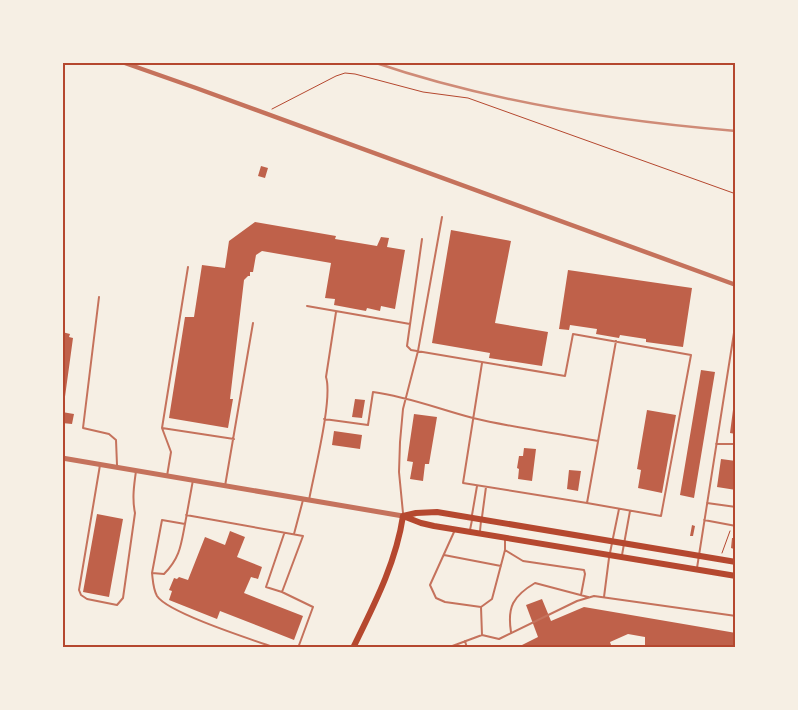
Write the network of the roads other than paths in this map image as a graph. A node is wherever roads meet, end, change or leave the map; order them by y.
1 (122, 62) edge
2 (442, 217) dead end
3 (422, 239) dead end
4 (188, 267) dead end
5 (736, 285) edge
6 (99, 297) dead end
7 (307, 306) dead end
8 (336, 312) junction
9 (736, 320) edge
10 (254, 323) dead end
11 (410, 324) junction
12 (734, 335) edge
13 (616, 342) junction
14 (418, 351) junction
15 (482, 362) junction
16 (406, 398) junction
17 (474, 418) junction
18 (324, 419) junction
19 (162, 428) junction
20 (234, 439) junction
21 (598, 441) junction
22 (716, 444) junction
23 (736, 444) edge
24 (62, 458) edge
25 (100, 464) junction
26 (117, 468) junction
27 (136, 471) junction
28 (167, 476) junction
29 (193, 480) junction
30 (225, 486) junction
31 (477, 486) junction
32 (486, 487) junction
33 (306, 499) junction
34 (587, 503) junction
35 (707, 503) junction
36 (736, 507) edge
37 (619, 509) junction
38 (630, 511) junction
39 (186, 515) junction
40 (403, 516) junction
41 (472, 518) junction
42 (481, 520) junction
43 (704, 520) junction
44 (185, 524) junction
45 (736, 526) edge
46 (455, 530) junction
47 (285, 532) junction
48 (470, 532) junction
49 (294, 534) junction
50 (479, 534) junction
51 (505, 538) junction
52 (612, 542) junction
53 (624, 544) junction
54 (505, 550) junction
55 (444, 555) junction
56 (609, 555) junction
57 (698, 556) junction
58 (622, 557) junction
59 (736, 562) edge
60 (501, 566) junction
61 (696, 570) junction
62 (152, 573) junction
63 (736, 576) edge
64 (282, 592) junction
65 (581, 595) junction
66 (588, 596) junction
67 (604, 597) junction
68 (481, 607) junction
69 (736, 616) edge
70 (511, 633) junction
71 (482, 635) junction
72 (465, 641) junction
73 (276, 648) edge
74 (298, 648) edge
75 (353, 648) edge
76 (447, 648) edge
77 (467, 648) edge

1 - 5 street
2 - 14 lane
3 - 11 lane
4 - 19 lane
6 - 26 lane
7 - 8 lane
8 - 11 lane
8 - 18 lane
9 - 12 lane
10 - 20 lane
11 - 14 lane
12 - 22 lane
13 - 15 lane
13 - 21 lane
13 - 38 lane
14 - 15 lane
14 - 16 lane
15 - 17 lane
16 - 17 lane
16 - 18 lane
16 - 40 lane
17 - 21 lane
17 - 31 lane
18 - 33 lane
19 - 20 lane
19 - 28 lane
20 - 30 lane
21 - 34 lane
22 - 23 lane
22 - 35 lane
24 - 25 street
25 - 26 street
25 - 27 lane
26 - 27 street
27 - 28 street
28 - 29 street
29 - 30 street
29 - 39 lane
30 - 33 street
31 - 32 lane
31 - 41 lane
32 - 34 lane
32 - 42 lane
33 - 40 street
33 - 49 lane
34 - 37 lane
35 - 36 lane
35 - 43 lane
37 - 38 lane
37 - 52 lane
38 - 53 lane
39 - 44 lane
39 - 47 lane
40 - 41 main road
40 - 46 main road
40 - 75 main road
41 - 42 main road
41 - 48 lane
42 - 50 lane
42 - 52 main road
43 - 45 lane
43 - 57 lane
44 - 62 lane
44 - 62 lane
46 - 48 main road
46 - 55 lane
47 - 49 lane
47 - 64 lane
48 - 50 main road
49 - 64 lane
50 - 51 main road
51 - 54 lane
51 - 56 main road
52 - 53 main road
52 - 56 lane
53 - 57 main road
53 - 58 lane
54 - 60 lane
54 - 65 lane
55 - 60 lane
55 - 68 lane
56 - 58 main road
56 - 67 lane
57 - 59 main road
57 - 61 lane
58 - 61 main road
60 - 68 lane
61 - 63 main road
62 - 73 lane
64 - 74 lane
65 - 66 lane
65 - 70 lane
66 - 67 lane
66 - 70 lane
67 - 69 lane
68 - 71 lane
70 - 71 lane
71 - 72 lane
72 - 76 lane
72 - 77 lane

